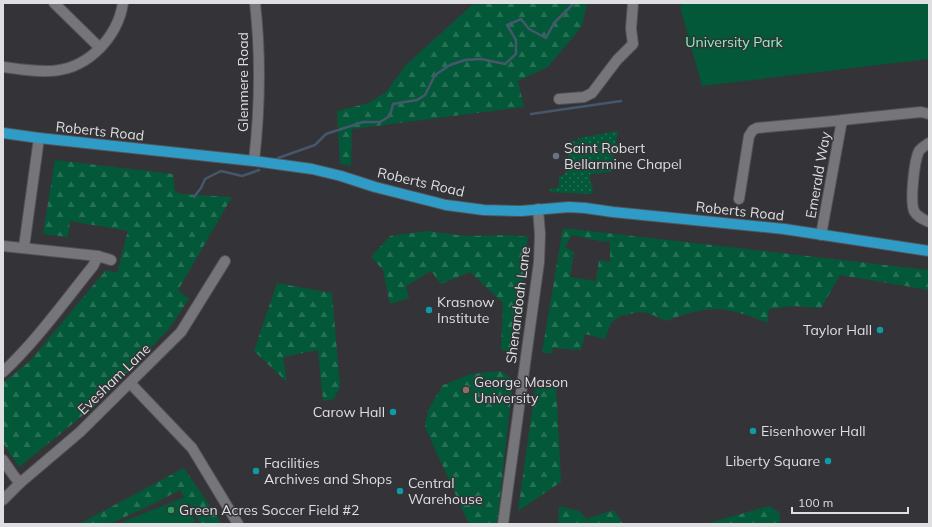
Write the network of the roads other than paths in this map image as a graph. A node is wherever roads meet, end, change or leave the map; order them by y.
1 (54, 3) edge
2 (123, 3) edge
3 (255, 3) edge
4 (633, 3) edge
5 (100, 48) junction
6 (3, 68) edge
7 (559, 99) dead end
8 (929, 114) edge
9 (843, 120) junction
10 (3, 133) edge
11 (39, 138) junction
12 (929, 143) edge
13 (254, 161) junction
14 (739, 199) dead end
15 (538, 209) junction
16 (929, 222) edge
17 (821, 235) junction
18 (3, 246) edge
19 (24, 247) junction
20 (929, 250) edge
21 (98, 256) junction
22 (111, 260) dead end
23 (225, 261) dead end
24 (3, 372) edge
25 (130, 383) junction
26 (3, 460) edge
27 (20, 483) junction
28 (3, 500) edge
29 (238, 524) edge
30 (503, 524) edge

1 - 5 street
2 - 5 street
3 - 13 street, Glenmere Road
4 - 7 street
5 - 6 street
8 - 9 street
9 - 14 street
9 - 17 street, Emerald Way
10 - 11 main road, Roberts Road
11 - 13 main road, Roberts Road
11 - 19 street
12 - 16 street
13 - 15 main road, Roberts Road
15 - 17 main road, Roberts Road
15 - 30 street, Shenandoah Lane
17 - 20 main road, Roberts Road
18 - 19 street
19 - 21 street
21 - 22 street
21 - 24 street
23 - 25 street, Evesham Lane
25 - 27 street, Evesham Lane
25 - 29 street
26 - 27 street
27 - 28 street, Evesham Lane

